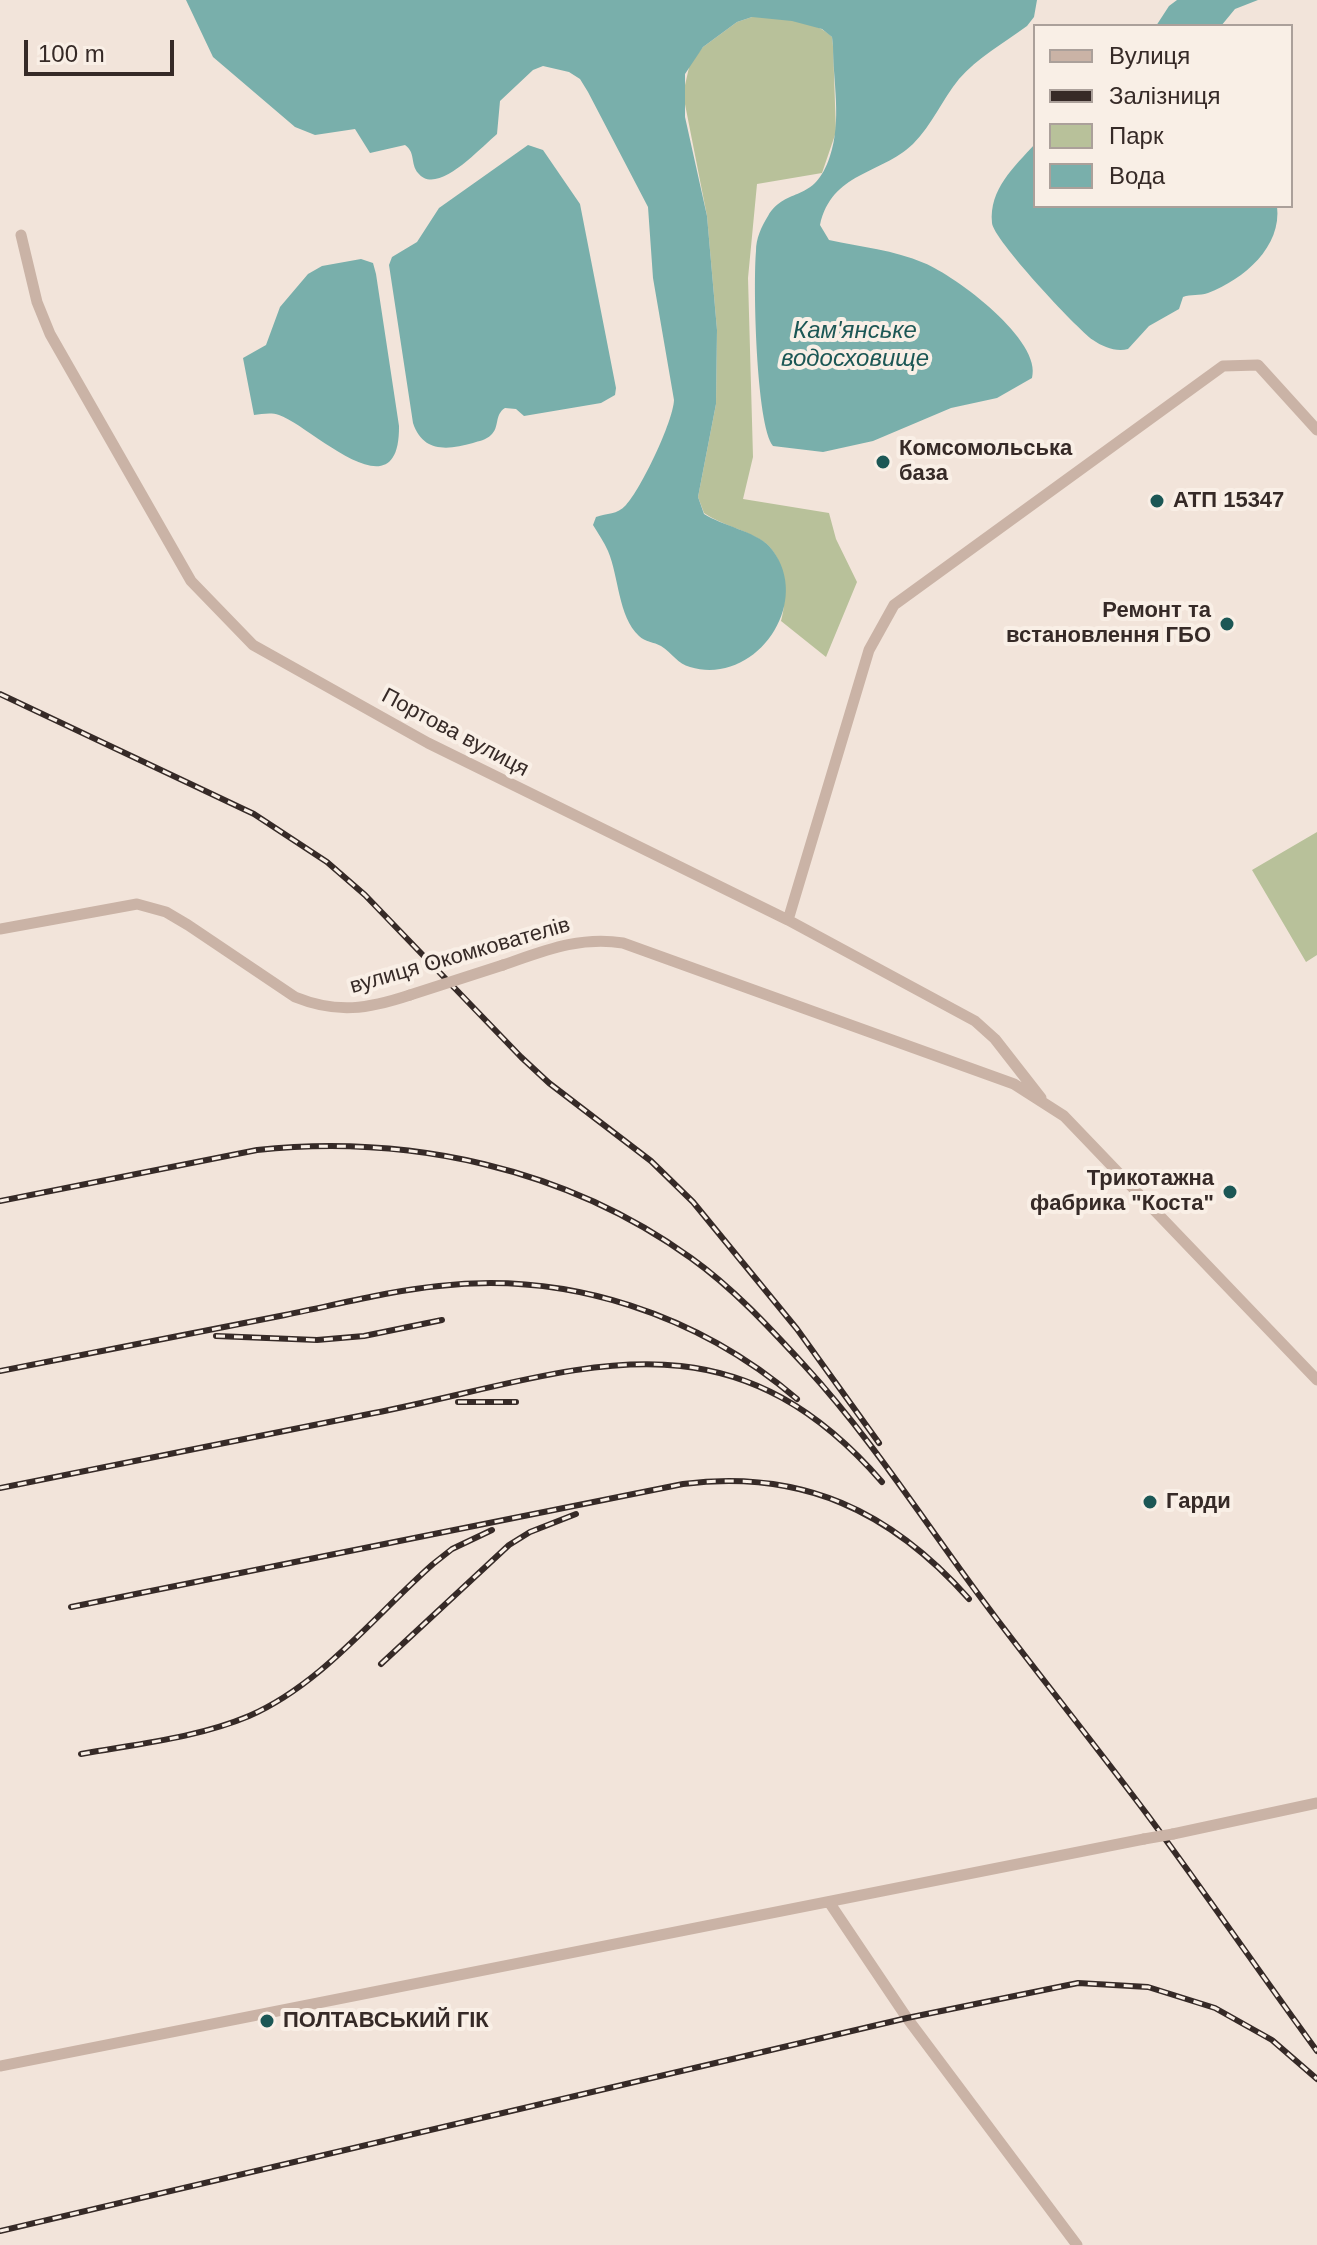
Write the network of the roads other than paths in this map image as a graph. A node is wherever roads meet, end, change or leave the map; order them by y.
1 (21, 235) dead end
2 (1317, 430) edge
3 (788, 920) junction
4 (0, 929) edge
5 (987, 1074) joint
6 (1041, 1098) junction
7 (1317, 1380) edge
8 (1317, 1803) edge
9 (829, 1902) junction
10 (0, 2066) edge
11 (1077, 2245) edge

1 - 3 street, Портова вулиця
2 - 3 street
3 - 6 street, Портова вулиця
4 - 5 street, вулиця Окомкователів, bridge
5 - 6 street, Портова вулиця
6 - 7 street, Портова вулиця
8 - 9 street, bridge
9 - 10 street
9 - 11 street

